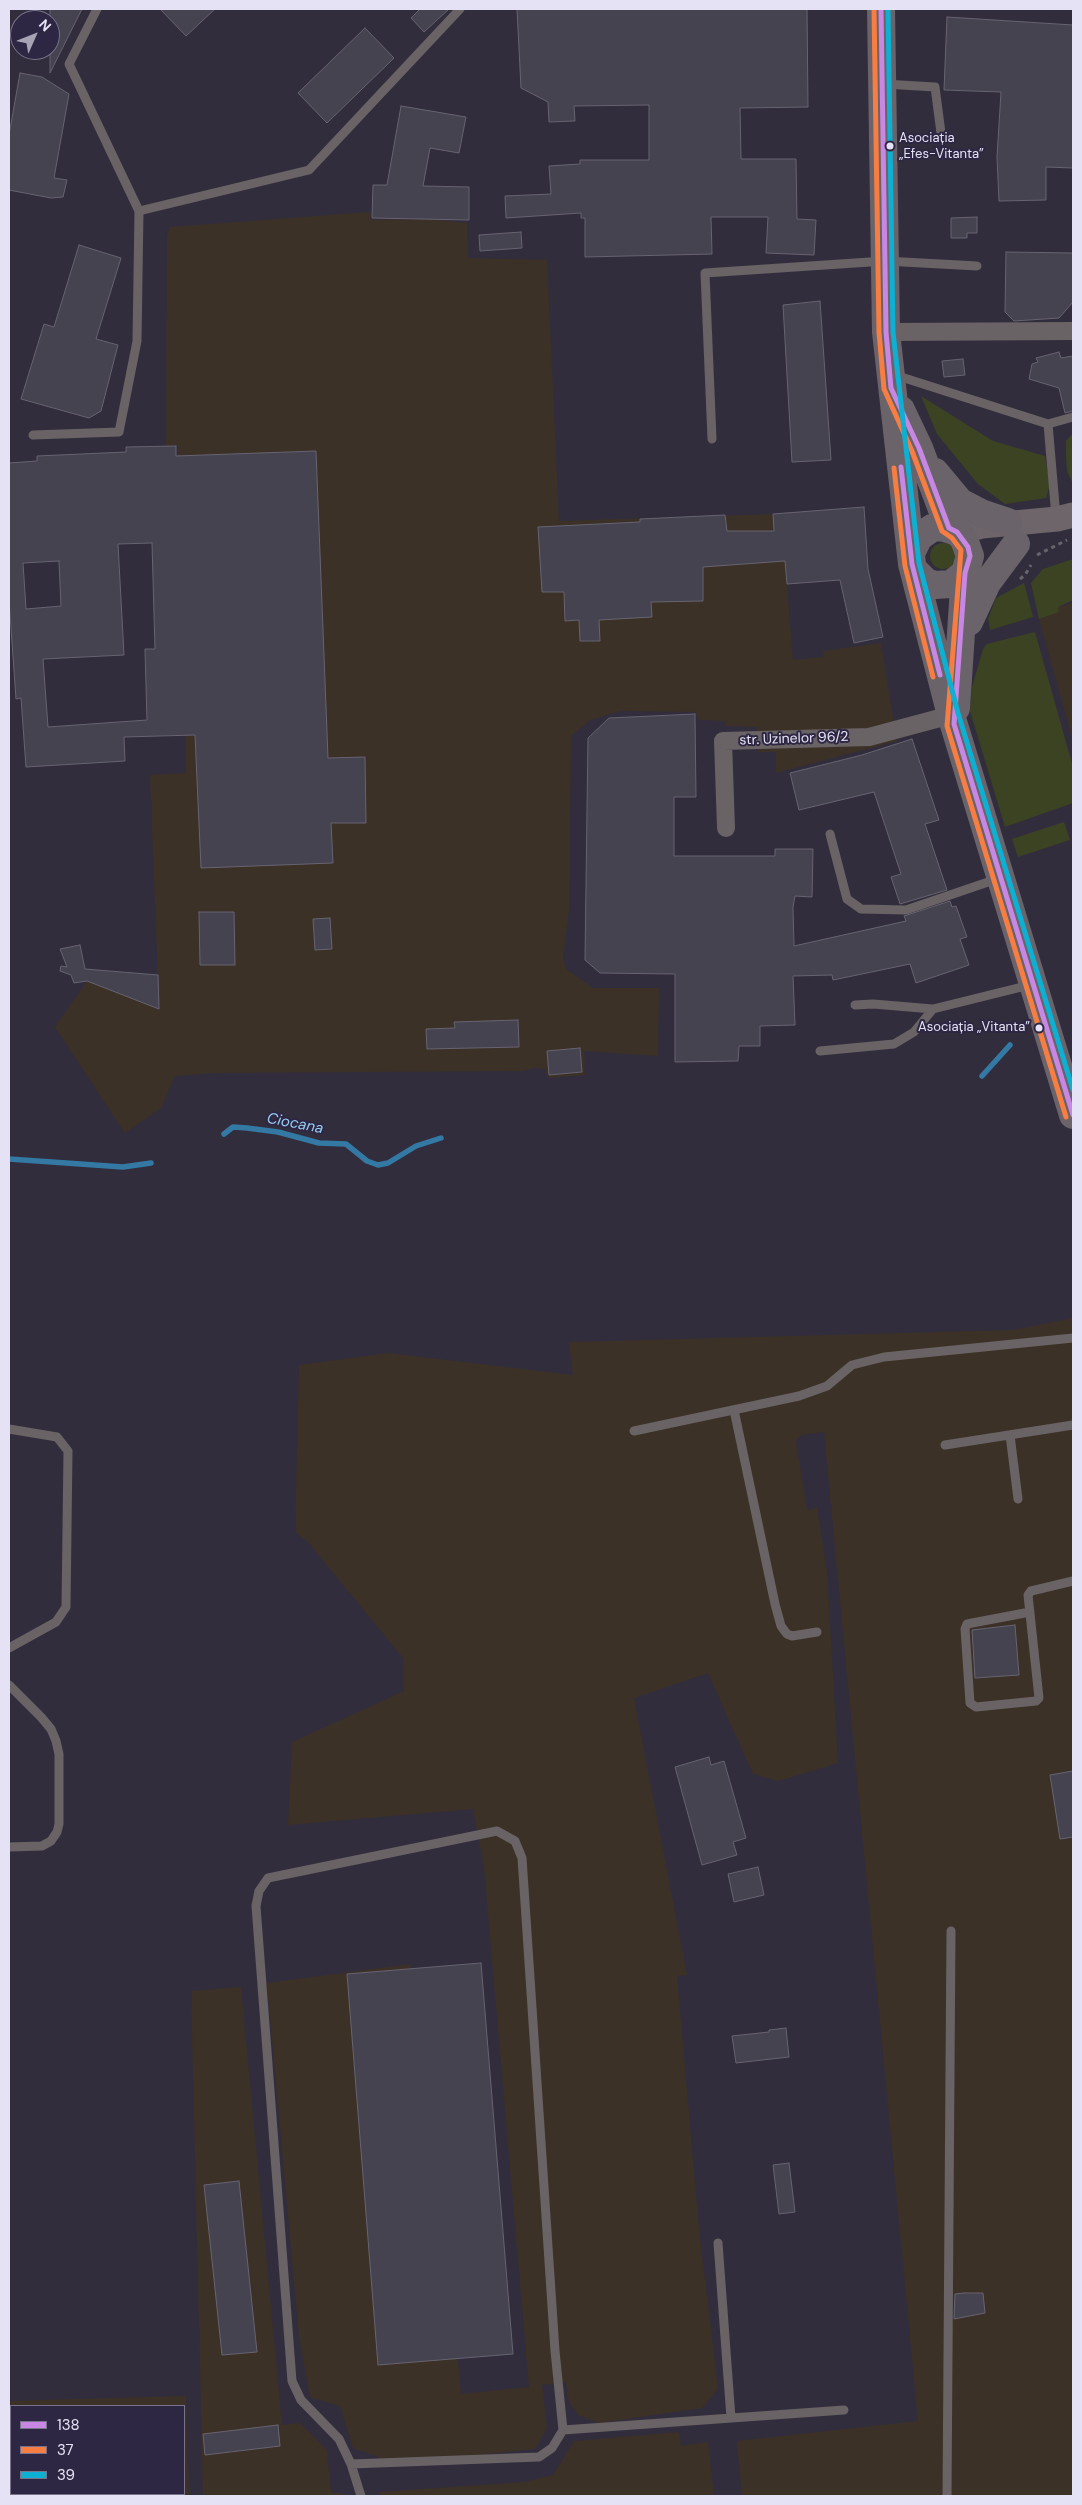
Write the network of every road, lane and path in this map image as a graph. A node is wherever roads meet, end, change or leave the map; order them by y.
1 (97, 9) edge
2 (460, 9) edge
3 (881, 9) edge
4 (882, 84) junction
5 (940, 133) dead end
6 (139, 210) junction
7 (885, 261) junction
8 (978, 266) dead end
9 (1073, 331) edge
10 (886, 332) junction
11 (890, 381) junction
12 (1073, 417) edge
13 (1048, 424) junction
14 (33, 435) dead end
15 (712, 439) dead end
16 (919, 448) junction
17 (1065, 517) edge
18 (953, 530) junction
19 (1012, 533) junction
20 (1073, 538) edge
21 (913, 561) junction
22 (967, 569) junction
23 (1017, 581) dead end
24 (961, 645) junction
25 (952, 720) junction
26 (726, 828) dead end
27 (830, 834) dead end
28 (1000, 878) junction
29 (1032, 985) junction
30 (855, 1005) dead end
31 (933, 1009) junction
32 (820, 1051) dead end
33 (1073, 1115) edge
34 (1073, 1338) edge
35 (734, 1410) junction
36 (1073, 1425) edge
37 (9, 1429) edge
38 (634, 1431) dead end
39 (1010, 1435) junction
40 (945, 1445) dead end
41 (1018, 1499) dead end
42 (1073, 1581) edge
43 (1030, 1612) junction
44 (817, 1632) dead end
45 (9, 1648) edge
46 (9, 1686) edge
47 (9, 1847) edge
48 (951, 1931) dead end
49 (718, 2243) dead end
50 (844, 2410) dead end
51 (731, 2418) junction
52 (563, 2430) junction
53 (351, 2464) junction
54 (361, 2496) edge
55 (947, 2496) edge

1 - 6 lane
2 - 6 lane
3 - 4 main road
4 - 5 lane
4 - 7 main road
6 - 14 lane
7 - 8 lane
7 - 10 main road
7 - 15 lane
9 - 10 street
10 - 11 main road
11 - 13 lane
11 - 16 main road
11 - 21 main road
12 - 13 lane
13 - 17 lane
16 - 18 main road
16 - 19 main road
17 - 19 main road
18 - 19 main road
18 - 21 main road
18 - 22 main road
19 - 22 main road
19 - 24 main road
20 - 23 path
21 - 22 main road
21 - 25 main road
22 - 24 main road
24 - 25 main road
25 - 26 street, str. Uzinelor 96/2
25 - 28 main road
27 - 28 lane
28 - 29 main road
29 - 31 lane
29 - 33 main road
30 - 31 lane
31 - 32 lane
34 - 35 lane
35 - 38 lane
35 - 44 lane
36 - 39 lane
37 - 45 lane
39 - 40 lane
39 - 41 lane
42 - 43 lane
43 - 43 lane
46 - 47 lane
48 - 55 lane
49 - 51 lane
50 - 51 lane
51 - 52 lane
52 - 53 lane
52 - 53 lane
53 - 54 lane

